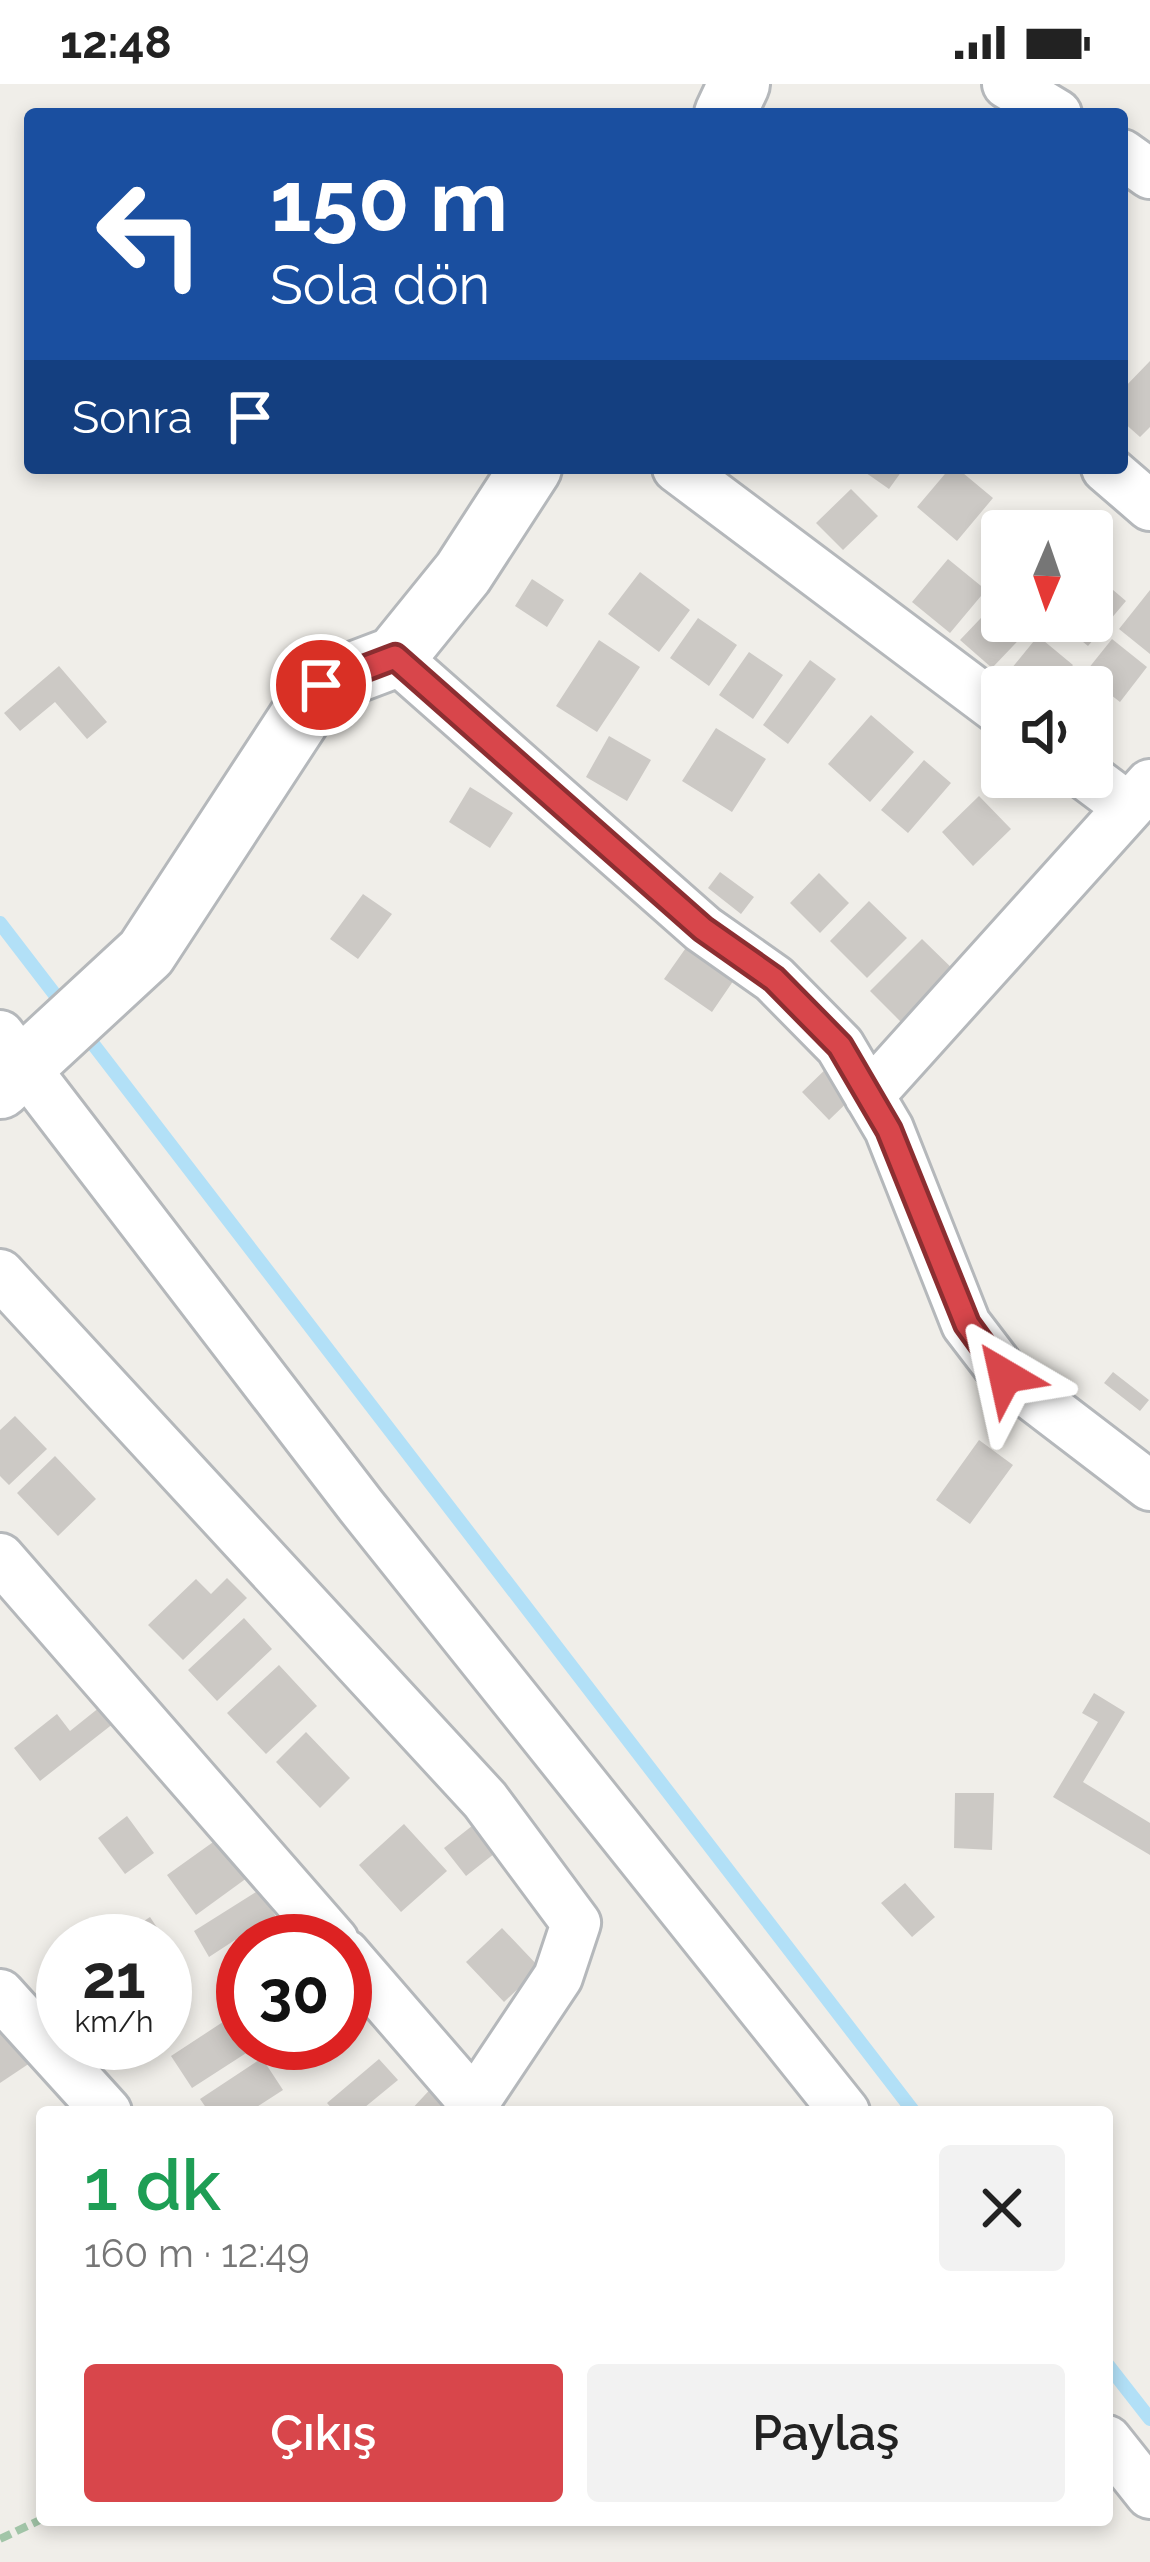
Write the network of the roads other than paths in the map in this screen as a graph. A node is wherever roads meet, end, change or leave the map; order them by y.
1 (1006, 84) edge
2 (1047, 108) edge
3 (527, 474) edge
4 (685, 474) edge
5 (1113, 474) edge
6 (1150, 506) edge
7 (395, 657) junction
8 (981, 696) edge
9 (1139, 795) edge
10 (20, 1058) edge
11 (869, 1096) junction
12 (0, 1274) edge
13 (1150, 1486) edge
14 (0, 1558) edge
15 (310, 1914) edge
16 (372, 1987) edge
17 (0, 1994) edge
18 (102, 2106) edge
19 (469, 2106) edge
20 (472, 2106) edge
21 (840, 2106) edge
22 (1113, 2448) edge
23 (1150, 2494) edge

1 - 2 street
3 - 7 street
4 - 8 street
5 - 6 street
7 - 10 street
7 - 11 street
9 - 11 street
10 - 21 street
11 - 13 street
12 - 20 street
14 - 15 street
16 - 19 street
17 - 18 street
22 - 23 street

